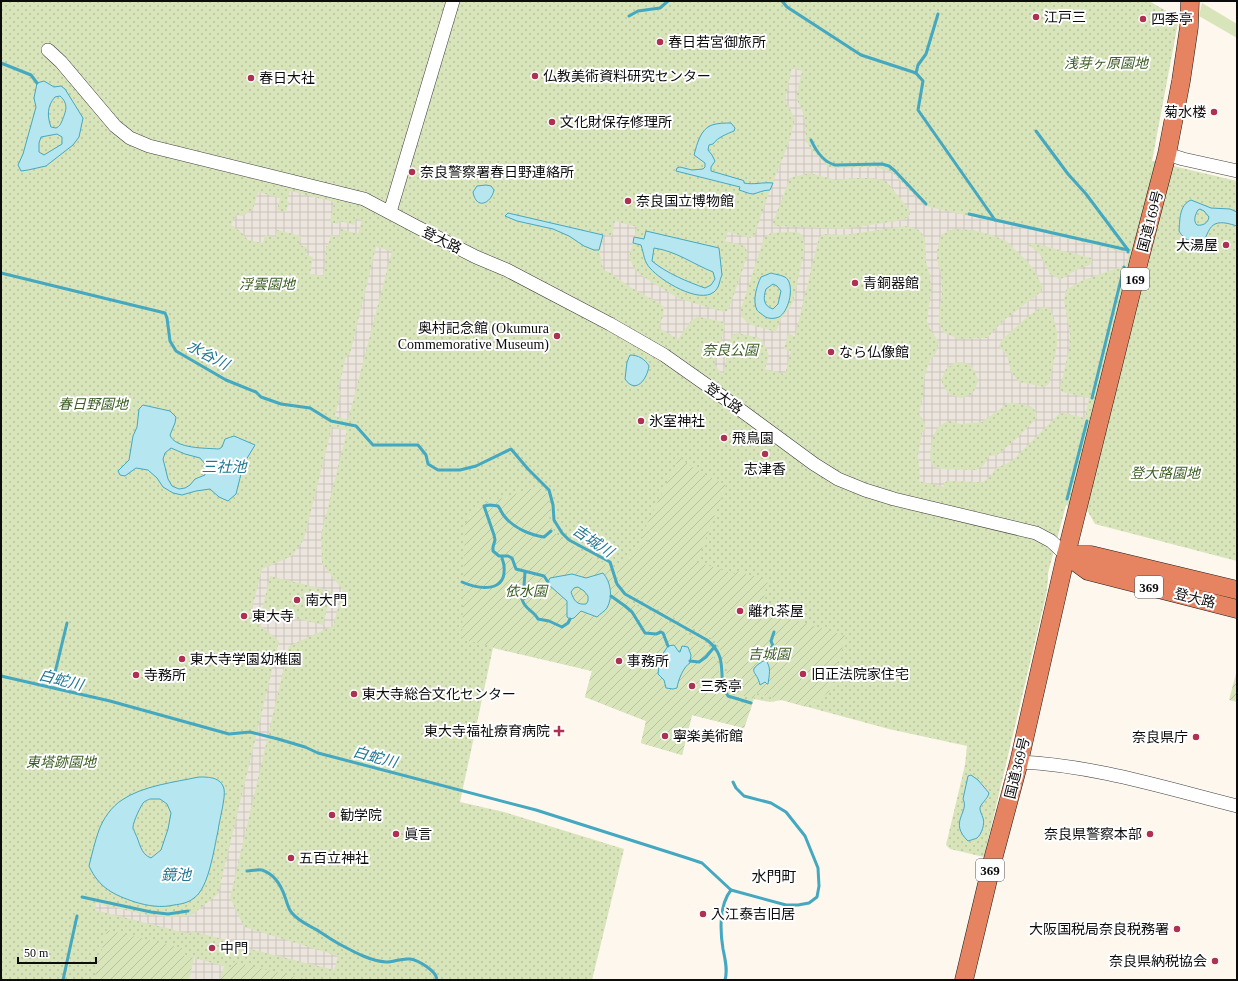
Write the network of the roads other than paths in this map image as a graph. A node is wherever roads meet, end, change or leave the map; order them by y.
1 (453, 1) edge
2 (1190, 1) edge
3 (48, 50) dead end
4 (1167, 154) junction
5 (1237, 172) edge
6 (390, 212) junction
7 (1066, 555) junction
8 (1237, 590) edge
9 (1237, 609) edge
10 (1019, 762) junction
11 (1237, 806) edge
12 (964, 980) edge

1 - 6 street
2 - 4 highway, 国道169号 / 169
3 - 6 street, 登大路
4 - 5 street
4 - 7 highway, 国道169号 / 169
6 - 7 street, 登大路
7 - 8 highway, 登大路 / 369
7 - 9 highway, 登大路 / 369
7 - 10 highway, 国道369号 / 369
10 - 11 street
10 - 12 highway, 国道369号 / 369

